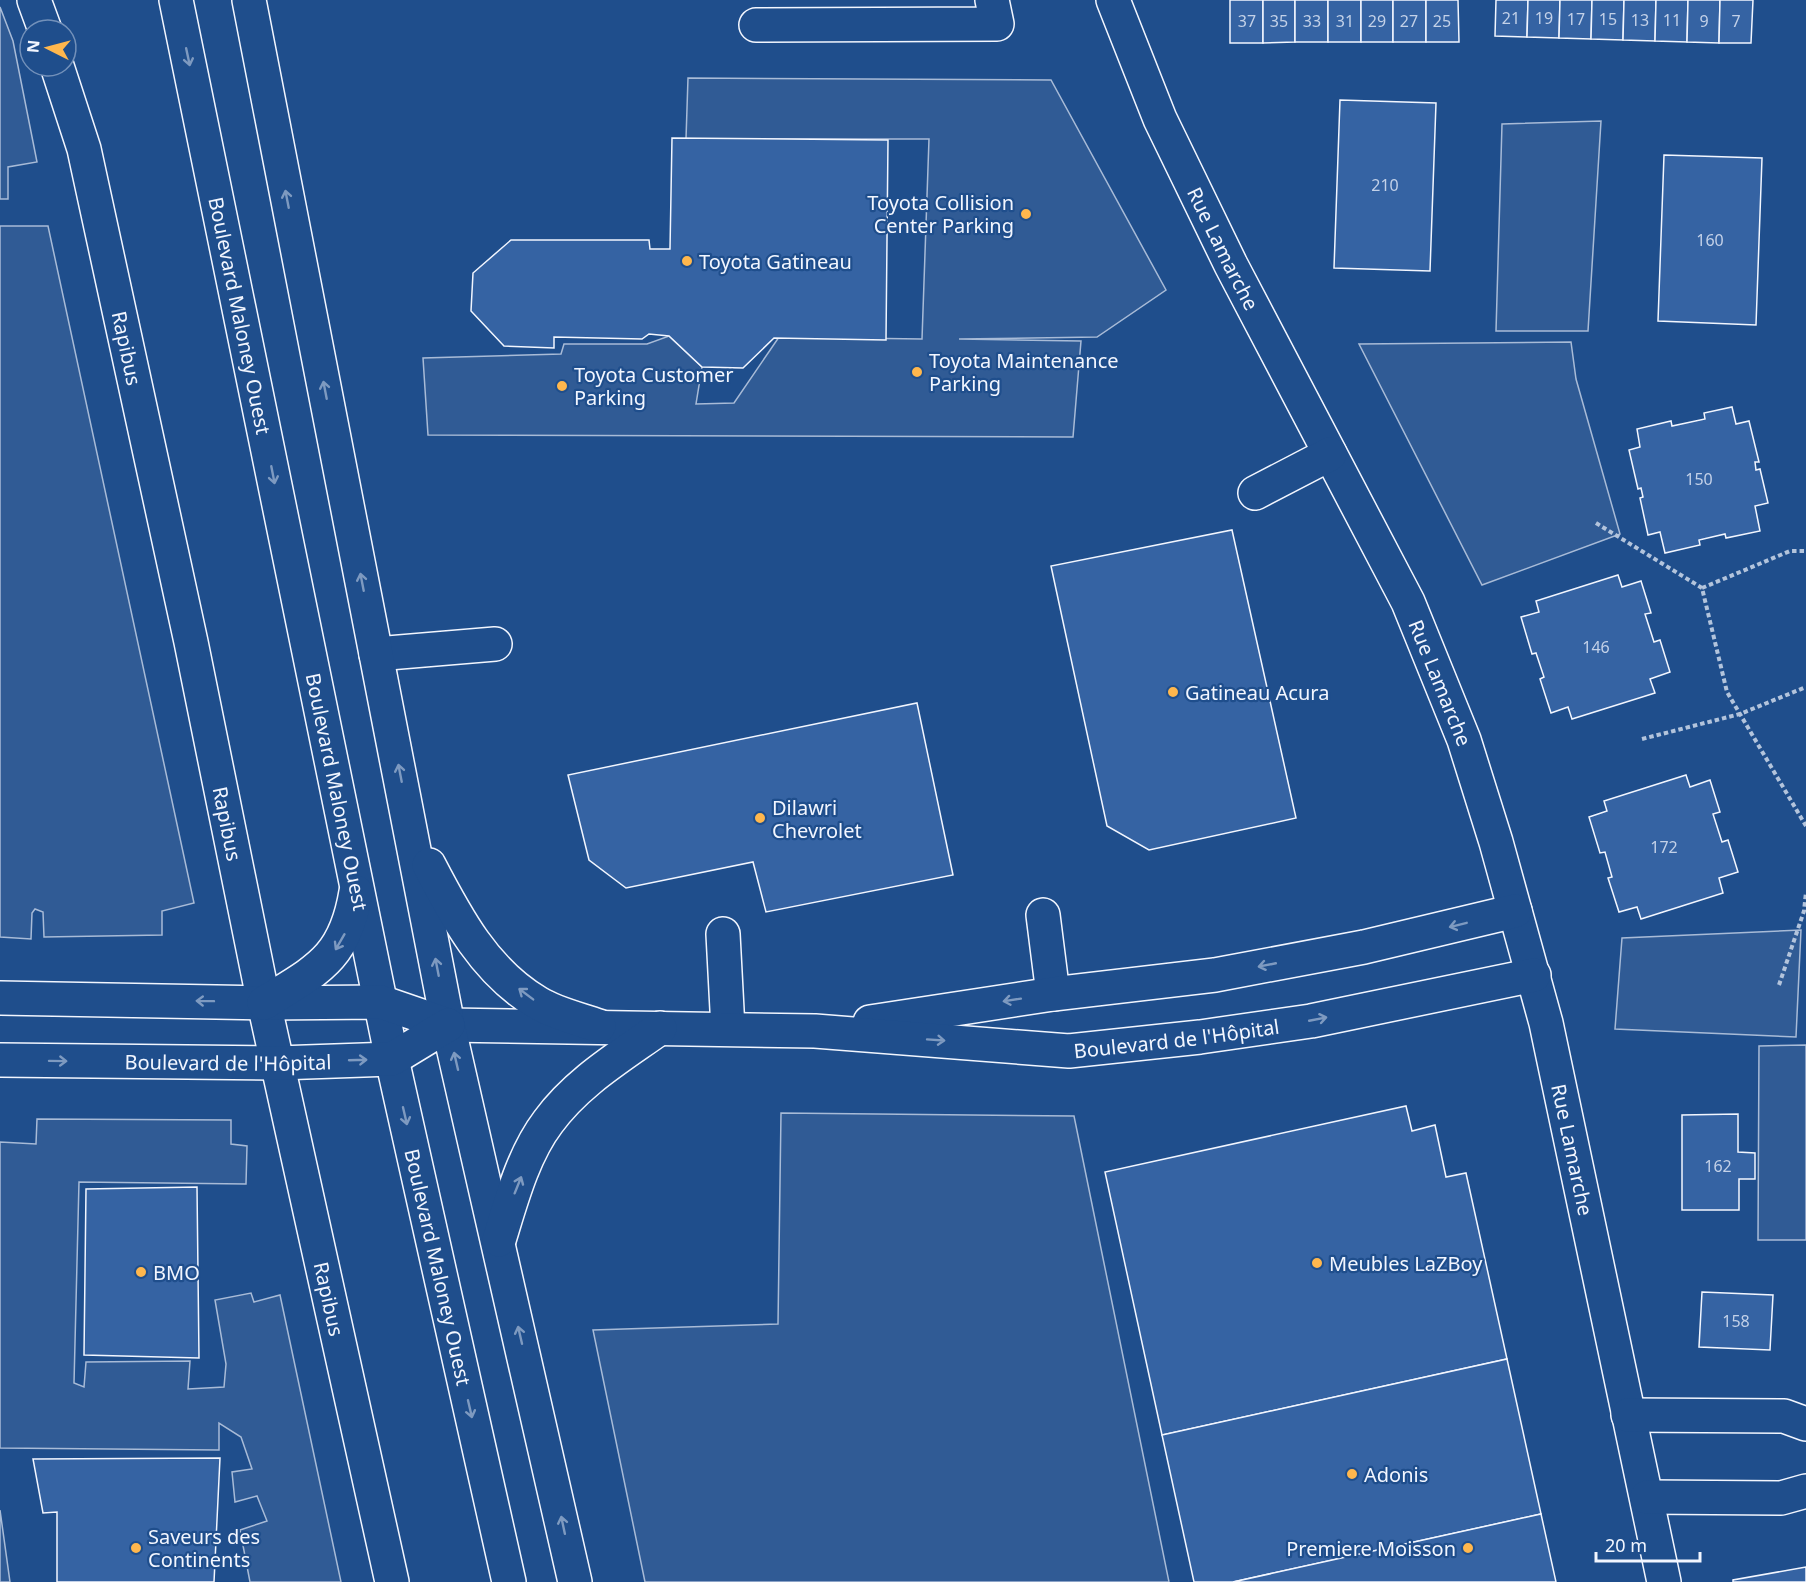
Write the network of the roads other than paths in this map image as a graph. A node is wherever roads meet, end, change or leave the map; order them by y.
1 (34, 0) edge
2 (176, 0) edge
3 (249, 0) edge
4 (992, 0) edge
5 (1113, 0) edge
6 (41, 18) edge
7 (756, 25) dead end
8 (61, 78) edge
9 (1330, 454) junction
10 (1256, 494) dead end
11 (495, 644) dead end
12 (376, 654) junction
13 (411, 830) junction
14 (357, 887) junction
15 (1515, 911) junction
16 (1042, 915) dead end
17 (723, 934) dead end
18 (1534, 975) junction
19 (1053, 994) junction
20 (0, 998) edge
21 (381, 1002) junction
22 (264, 1003) junction
23 (448, 1025) junction
24 (599, 1026) junction
25 (660, 1028) junction
26 (728, 1029) junction
27 (815, 1031) junction
28 (392, 1059) junction
29 (0, 1060) edge
30 (278, 1063) junction
31 (499, 1240) junction
32 (1628, 1415) junction
33 (1806, 1424) edge
34 (1806, 1491) edge
35 (1647, 1497) junction
36 (392, 1582) edge
37 (509, 1582) edge
38 (575, 1582) edge
39 (1664, 1582) edge

1 - 6 main road
2 -> 14 main road, Boulevard Maloney Ouest
12 -> 3 main road
4 - 7 main road
5 - 9 main road, Rue Lamarche
8 - 22 main road, Rapibus
9 - 10 main road
9 - 15 main road, Rue Lamarche
11 - 12 main road
13 -> 12 main road
23 -> 13 main road
24 -> 13 main road
14 - 21 main road, Boulevard Maloney Ouest
14 -> 22 main road
15 - 18 main road, Rue Lamarche
15 -> 19 main road, Boulevard de l'Hôpital
16 - 19 main road
17 - 26 main road
27 -> 18 main road, Boulevard de l'Hôpital
18 - 32 main road, Rue Lamarche
19 -> 27 main road, Boulevard de l'Hôpital
22 -> 20 main road, Boulevard de l'Hôpital
21 - 22 main road, Boulevard de l'Hôpital
21 - 23 main road, Boulevard de l'Hôpital
21 - 28 main road, Boulevard Maloney Ouest
22 - 30 main road, Rapibus
23 - 24 main road, Boulevard de l'Hôpital
23 - 28 main road, Boulevard de l'Hôpital
31 -> 23 main road
24 - 25 main road, Boulevard de l'Hôpital
25 - 26 main road, Boulevard de l'Hôpital
31 -> 25 main road
26 - 27 main road, Boulevard de l'Hôpital
30 -> 28 main road, Boulevard de l'Hôpital
28 -> 37 main road, Boulevard Maloney Ouest
29 -> 30 main road, Boulevard de l'Hôpital
30 - 36 main road, Rapibus
38 -> 31 main road
32 - 33 main road
32 - 35 main road, Rue Lamarche
34 - 35 main road
35 - 39 main road, Rue Lamarche

